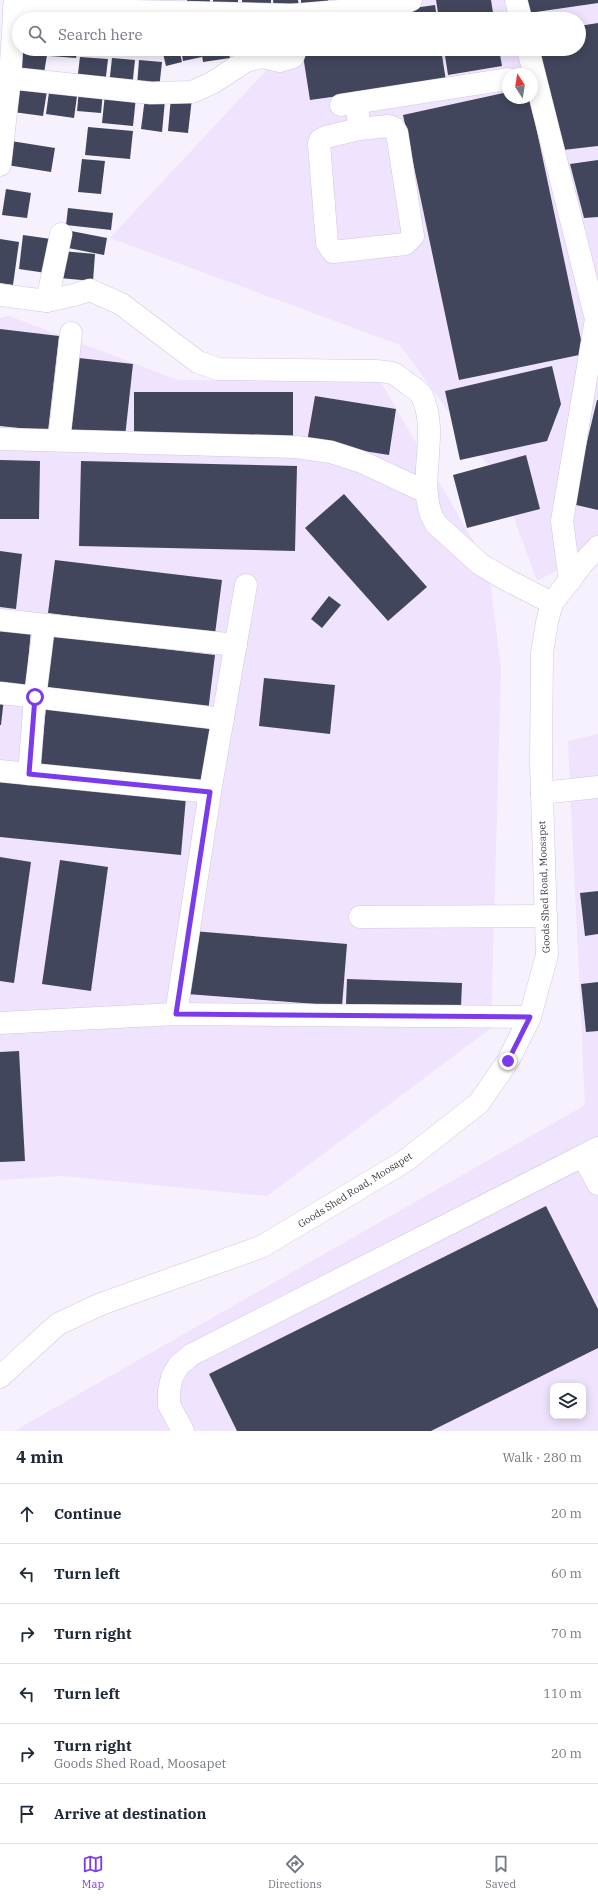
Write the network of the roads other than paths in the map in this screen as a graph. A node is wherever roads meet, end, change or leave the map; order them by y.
1 (411, 0) edge
2 (516, 0) edge
3 (14, 4) edge
4 (186, 12) edge
5 (341, 12) edge
6 (519, 12) edge
7 (12, 41) edge
8 (292, 56) edge
9 (529, 56) edge
10 (532, 68) edge
11 (10, 78) junction
12 (502, 80) edge
13 (538, 94) edge
14 (359, 129) junction
15 (2, 140) edge
16 (0, 165) edge
17 (61, 234) dead end
18 (0, 295) edge
19 (47, 301) junction
20 (71, 333) dead end
21 (0, 439) edge
22 (59, 440) junction
23 (426, 492) junction
24 (598, 547) edge
25 (583, 568) edge
26 (246, 585) dead end
27 (552, 603) junction
28 (0, 620) edge
29 (44, 625) junction
30 (236, 645) junction
31 (0, 693) edge
32 (35, 697) junction
33 (223, 719) junction
34 (0, 771) edge
35 (29, 774) junction
36 (598, 787) edge
37 (210, 792) junction
38 (542, 792) junction
39 (546, 916) junction
40 (360, 917) dead end
41 (176, 1014) junction
42 (530, 1017) junction
43 (0, 1023) edge
44 (590, 1152) edge
45 (598, 1184) edge
46 (0, 1376) edge
47 (183, 1431) edge

1 - 5 street
2 - 6 street
3 - 4 street
7 - 11 street
8 - 11 street
9 - 10 street
11 - 15 street
12 - 14 street
13 - 25 street
14 - 14 street
15 - 16 street
17 - 19 street
18 - 19 street
19 - 23 street
20 - 22 street
21 - 22 street
22 - 23 street
23 - 27 street
24 - 25 street, Goods Shed Road, Moosapet
25 - 27 street, Goods Shed Road, Moosapet
26 - 30 street
27 - 38 street, Goods Shed Road, Moosapet
28 - 29 street
29 - 30 street
29 - 32 street
30 - 33 street
31 - 32 street
32 - 33 street
32 - 35 street
33 - 37 street
34 - 35 street
35 - 37 street
36 - 38 street
37 - 41 street
38 - 39 street, Goods Shed Road, Moosapet
39 - 40 street
39 - 42 street, Goods Shed Road, Moosapet
41 - 42 street
41 - 43 street
42 - 46 street, Goods Shed Road, Moosapet
44 - 45 street
44 - 47 street

